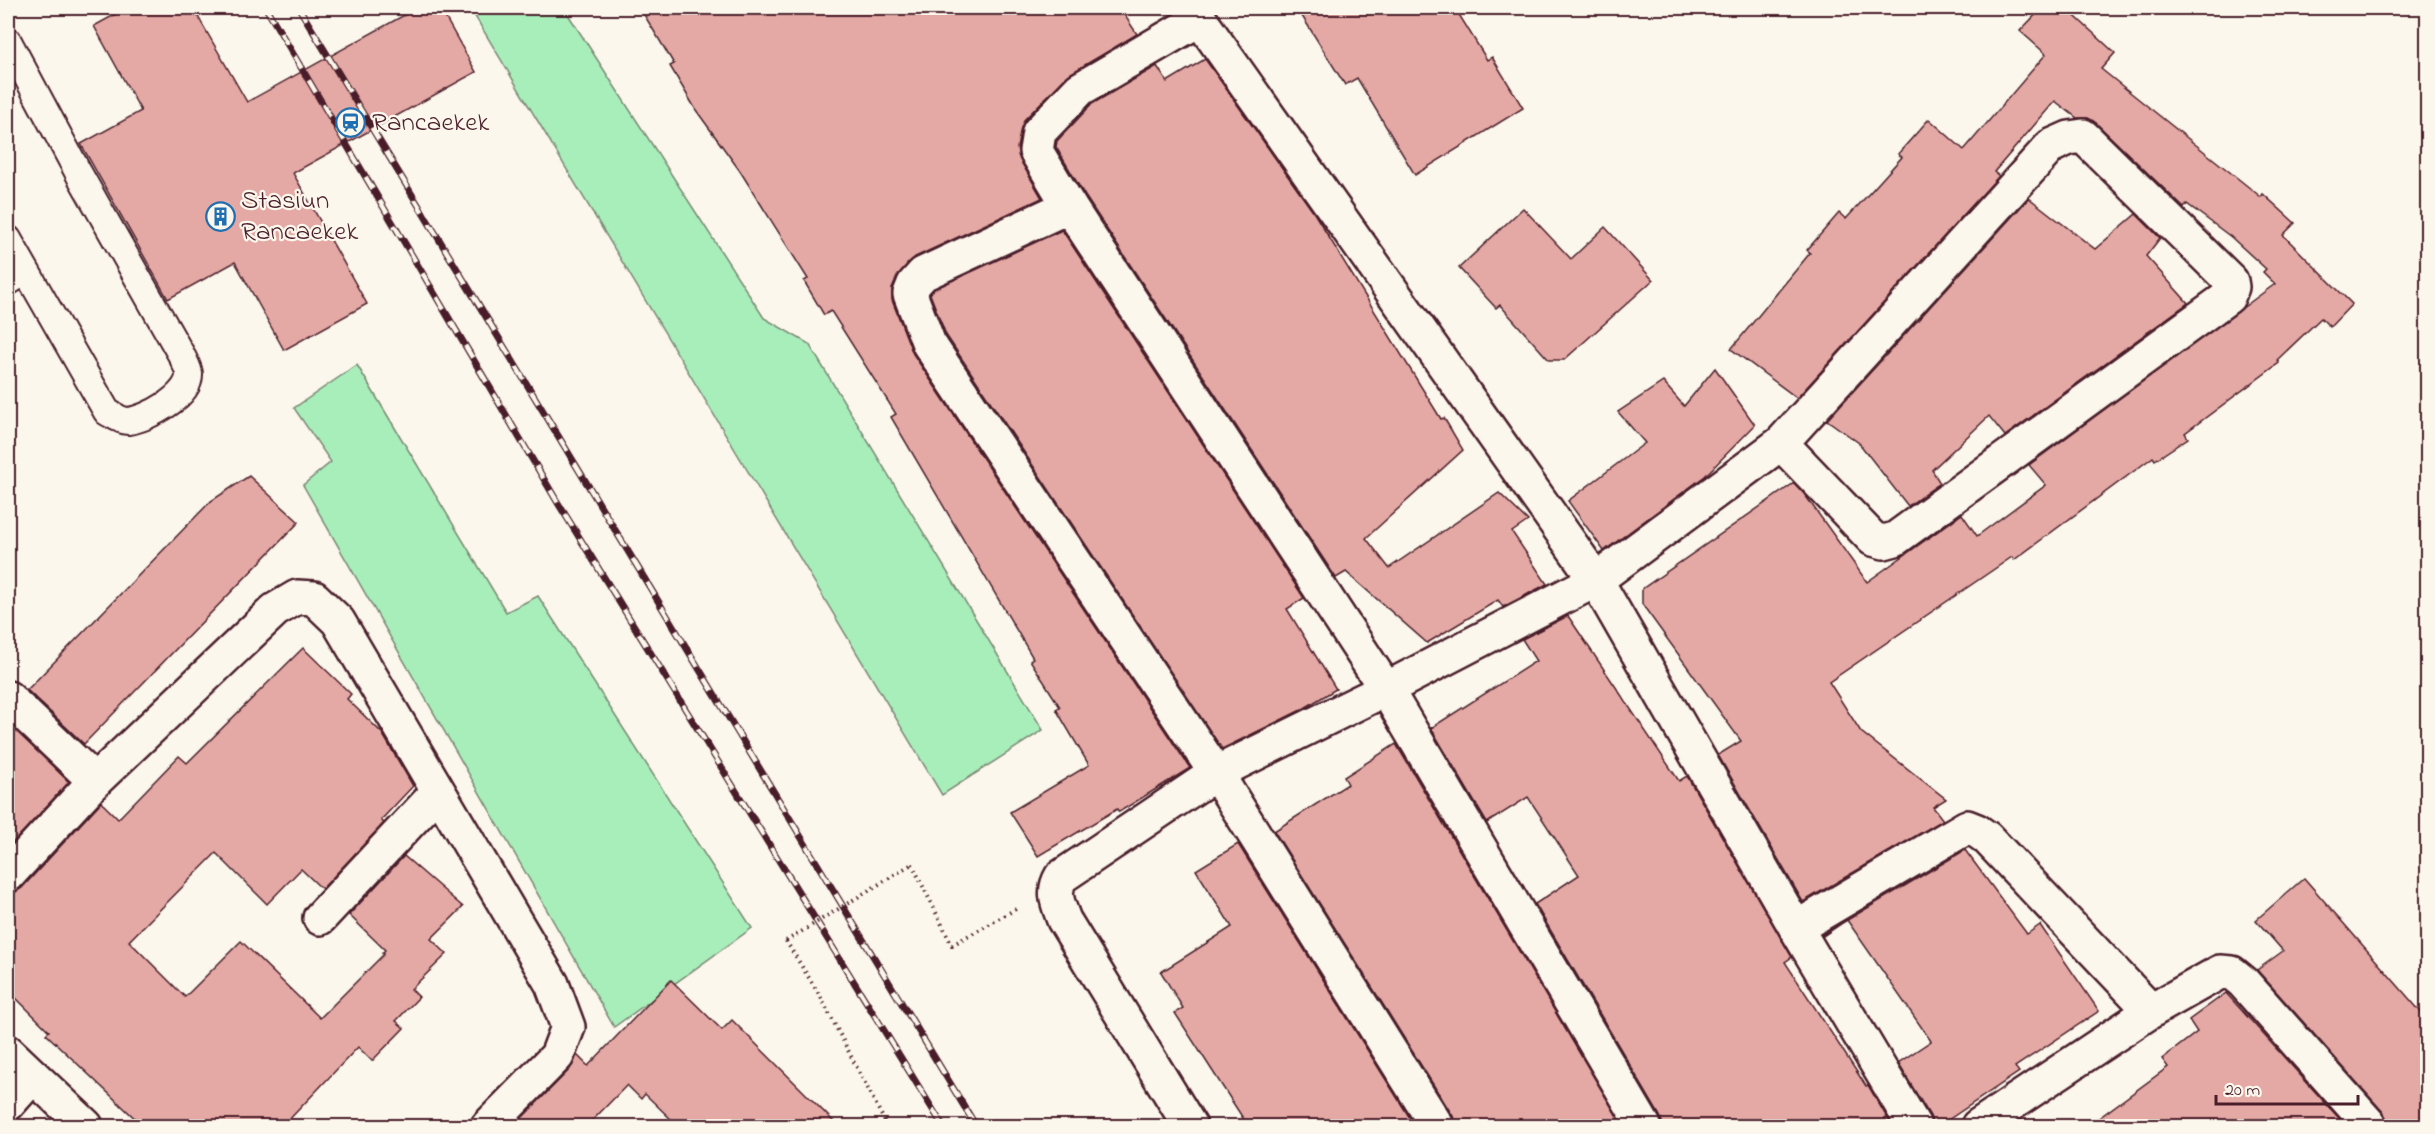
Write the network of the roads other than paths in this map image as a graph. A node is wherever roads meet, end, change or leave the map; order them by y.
1 (1196, 13) edge
2 (8, 41) edge
3 (1069, 206) junction
4 (8, 239) edge
5 (17, 277) edge
6 (1781, 443) junction
7 (1596, 580) junction
8 (1386, 689) junction
9 (8, 698) edge
10 (1216, 773) junction
11 (95, 781) junction
12 (438, 792) junction
13 (8, 875) edge
14 (320, 918) dead end
15 (1796, 928) junction
16 (2151, 1011) junction
17 (8, 1052) edge
18 (33, 1076) junction
19 (8, 1104) edge
20 (86, 1126) edge
21 (488, 1126) edge
22 (1190, 1126) edge
23 (1437, 1126) edge
24 (1644, 1126) edge
25 (1914, 1126) edge
26 (1978, 1126) edge
27 (2370, 1126) edge

1 - 3 street
1 - 7 street
2 - 5 lane
3 - 8 street
3 - 10 street
4 - 5 lane
6 - 6 street
6 - 7 street
7 - 8 street
7 - 15 street
8 - 10 street
8 - 24 street
9 - 11 street
10 - 22 street
10 - 23 street
11 - 12 street
11 - 13 street
12 - 14 street
12 - 21 street
15 - 16 street
15 - 25 street
16 - 26 street
16 - 27 street
17 - 18 street
18 - 19 street
18 - 20 street

